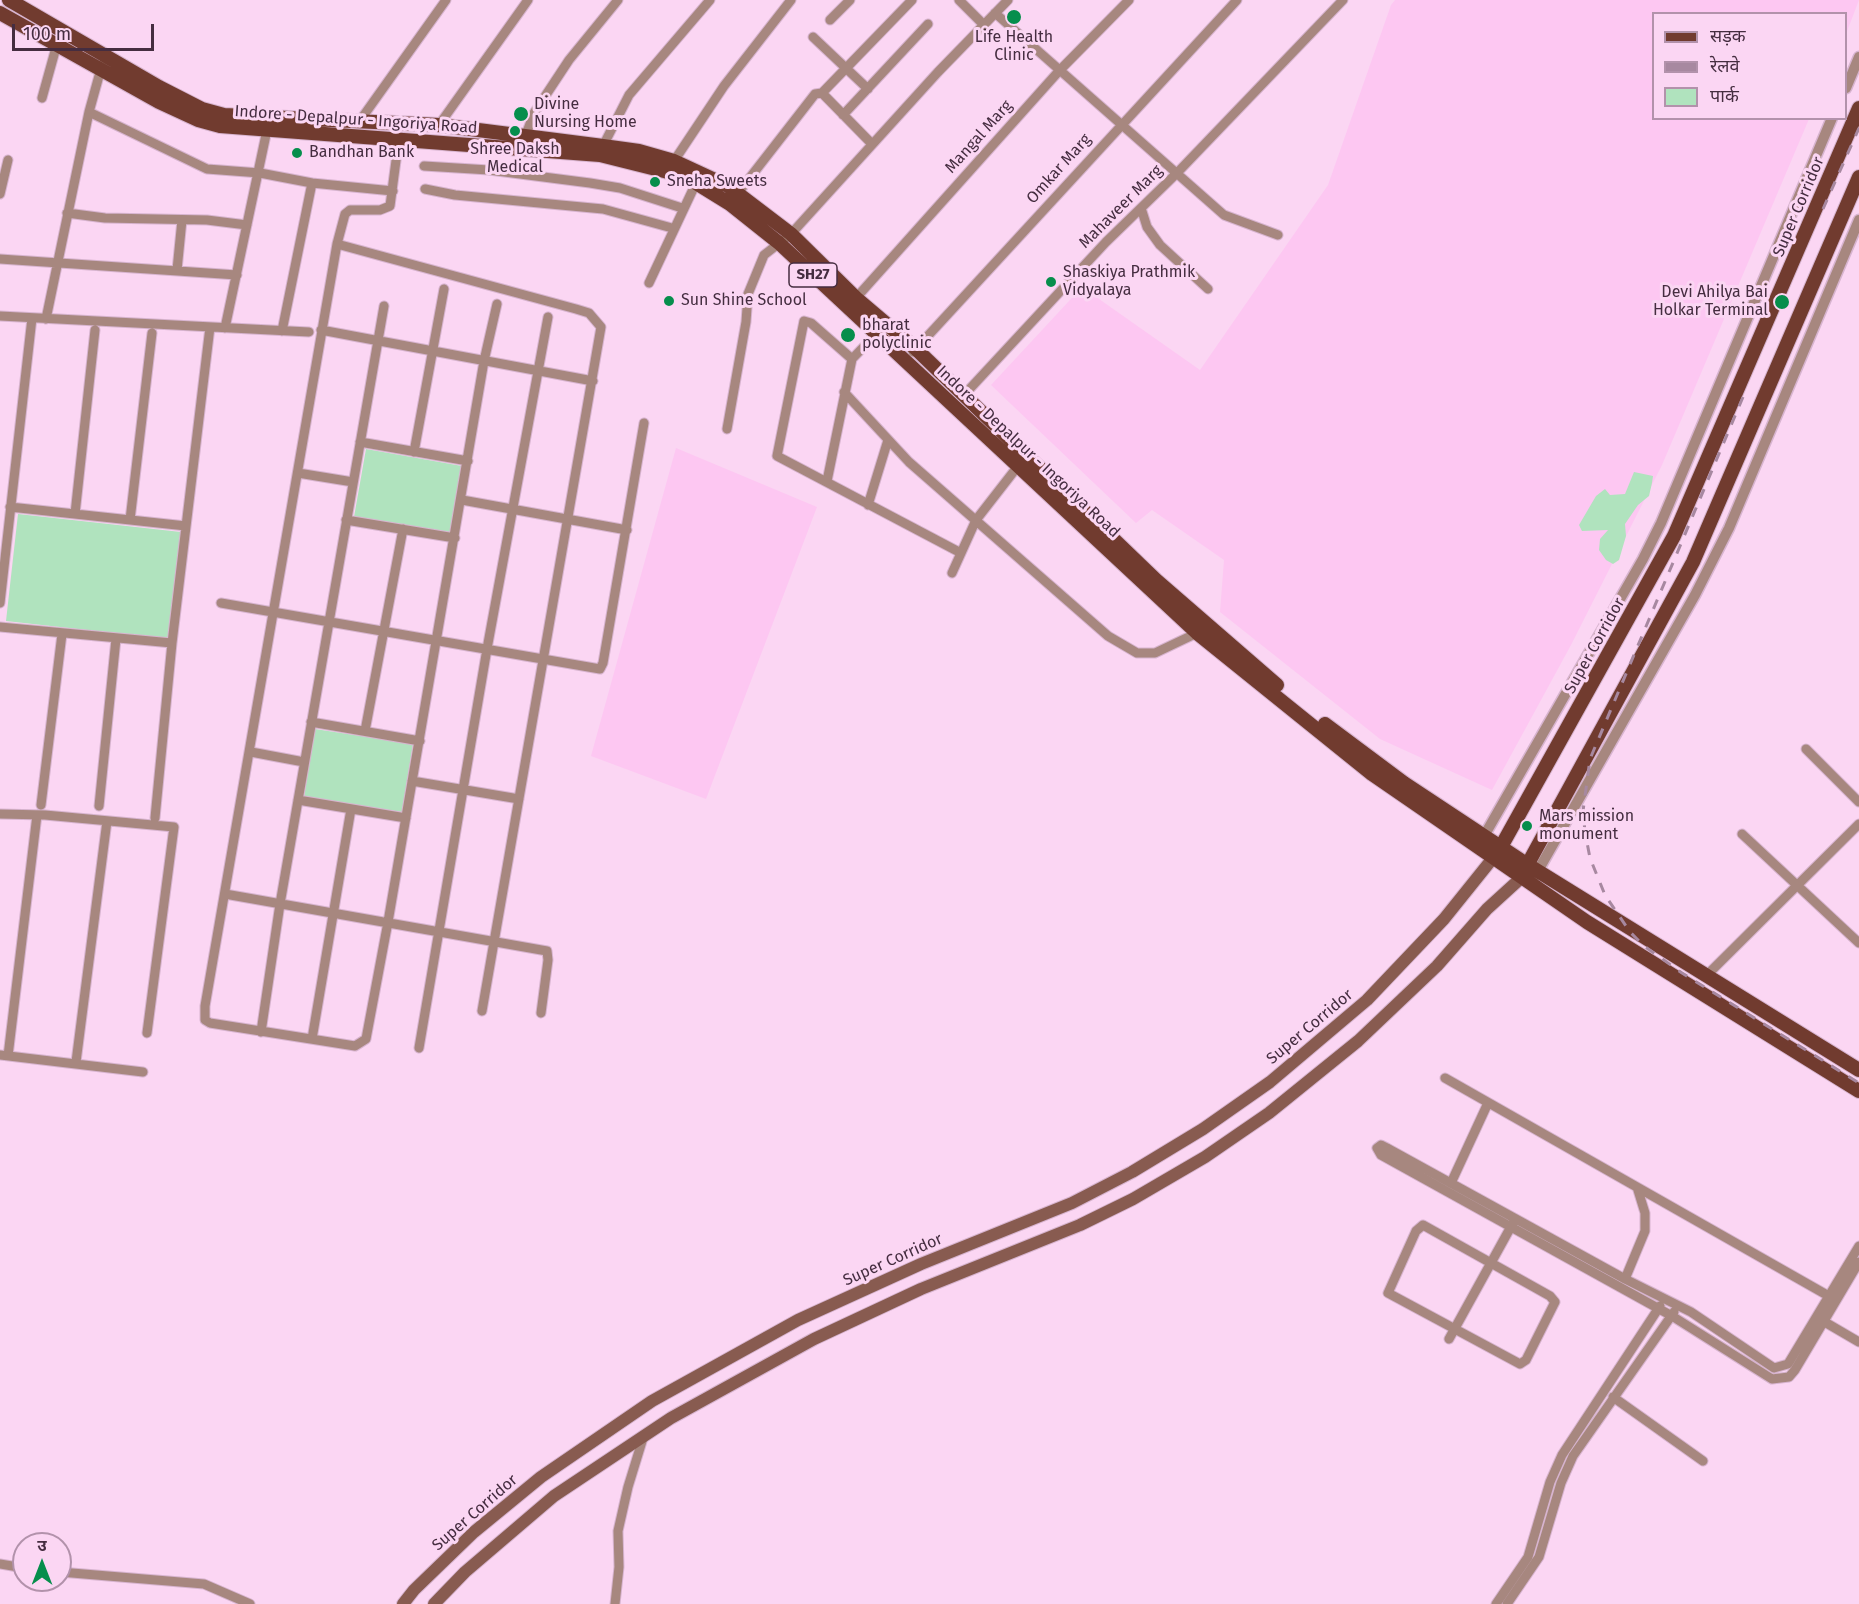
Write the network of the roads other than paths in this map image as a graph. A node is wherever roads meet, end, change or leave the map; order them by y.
1 (9, 0) edge
2 (446, 0) edge
3 (528, 0) edge
4 (618, 0) edge
5 (710, 0) edge
6 (791, 0) edge
7 (850, 0) edge
8 (912, 0) edge
9 (959, 0) edge
10 (1008, 0) edge
11 (1129, 0) edge
12 (1237, 0) edge
13 (1343, 0) edge
14 (0, 13) edge
15 (995, 13) junction
16 (830, 20) dead end
17 (928, 24) dead end
18 (983, 24) junction
19 (813, 37) dead end
20 (57, 44) junction
21 (1859, 57) edge
22 (103, 61) junction
23 (846, 70) junction
24 (1059, 71) junction
25 (1847, 84) edge
26 (868, 89) junction
27 (822, 93) junction
28 (42, 98) dead end
29 (1859, 108) edge
30 (89, 112) junction
31 (843, 116) junction
32 (1831, 120) edge
33 (358, 122) junction
34 (439, 125) junction
35 (1120, 126) junction
36 (267, 130) junction
37 (525, 137) junction
38 (399, 138) junction
39 (872, 144) junction
40 (603, 146) junction
41 (8, 160) dead end
42 (674, 161) junction
43 (424, 166) dead end
44 (260, 173) junction
45 (1177, 173) junction
46 (1859, 177) edge
47 (312, 183) junction
48 (696, 183) junction
49 (1, 189) edge
50 (425, 189) dead end
51 (393, 191) junction
52 (738, 193) junction
53 (682, 208) junction
54 (1141, 208) junction
55 (67, 213) junction
56 (182, 220) junction
57 (1859, 220) edge
58 (247, 225) junction
59 (672, 228) junction
60 (791, 234) junction
61 (1278, 235) dead end
62 (778, 243) junction
63 (337, 244) junction
64 (0, 259) edge
65 (58, 262) junction
66 (177, 270) junction
67 (237, 275) junction
68 (649, 283) dead end
69 (444, 289) dead end
70 (1208, 289) dead end
71 (856, 298) junction
72 (497, 304) dead end
73 (384, 306) dead end
74 (0, 315) edge
75 (548, 317) dead end
76 (32, 318) junction
77 (46, 319) junction
78 (210, 327) junction
79 (225, 328) junction
80 (95, 330) dead end
81 (321, 330) junction
82 (282, 331) junction
83 (309, 332) dead end
84 (152, 333) dead end
85 (876, 333) junction
86 (377, 341) junction
87 (916, 349) junction
88 (432, 351) junction
89 (852, 359) junction
90 (905, 360) junction
91 (484, 361) junction
92 (539, 372) junction
93 (593, 381) junction
94 (844, 392) junction
95 (964, 395) junction
96 (644, 423) dead end
97 (727, 429) dead end
98 (888, 440) junction
99 (360, 442) junction
100 (414, 452) junction
101 (468, 461) junction
102 (1018, 466) junction
103 (298, 473) junction
104 (827, 481) junction
105 (353, 482) junction
106 (462, 500) junction
107 (868, 505) junction
108 (10, 507) junction
109 (513, 510) junction
110 (75, 514) junction
111 (130, 520) junction
112 (346, 520) junction
113 (568, 520) junction
114 (976, 520) junction
115 (186, 526) junction
116 (403, 529) junction
117 (627, 530) junction
118 (455, 538) junction
119 (962, 554) junction
120 (952, 573) dead end
121 (0, 603) edge
122 (221, 603) dead end
123 (274, 613) junction
124 (328, 622) junction
125 (0, 627) edge
126 (384, 632) junction
127 (1197, 633) junction
128 (62, 634) junction
129 (116, 639) junction
130 (437, 641) junction
131 (172, 644) junction
132 (487, 649) junction
133 (543, 659) junction
134 (311, 722) junction
135 (365, 731) junction
136 (420, 741) junction
137 (1806, 749) dead end
138 (251, 752) junction
139 (304, 762) junction
140 (412, 781) junction
141 (463, 790) junction
142 (519, 799) junction
143 (298, 800) junction
144 (1859, 802) edge
145 (41, 805) dead end
146 (99, 806) dead end
147 (351, 809) junction
148 (0, 814) edge
149 (36, 814) junction
150 (155, 818) dead end
151 (406, 818) junction
152 (107, 822) junction
153 (1859, 824) edge
154 (1742, 834) dead end
155 (1481, 842) junction
156 (1498, 853) junction
157 (1533, 868) junction
158 (1526, 881) junction
159 (1798, 884) junction
160 (225, 894) junction
161 (280, 904) junction
162 (334, 913) junction
163 (388, 922) junction
164 (1618, 922) junction
165 (440, 931) junction
166 (494, 941) junction
167 (1620, 943) junction
168 (1859, 943) edge
169 (1706, 976) junction
170 (482, 1011) dead end
171 (541, 1013) dead end
172 (261, 1032) junction
173 (147, 1033) dead end
174 (312, 1039) junction
175 (418, 1048) dead end
176 (4, 1055) edge
177 (76, 1062) junction
178 (1859, 1070) edge
179 (143, 1072) dead end
180 (1445, 1078) dead end
181 (1859, 1091) edge
182 (1488, 1103) junction
183 (1451, 1183) junction
184 (1637, 1187) junction
185 (1513, 1223) junction
186 (1859, 1246) edge
187 (1859, 1262) edge
188 (1491, 1263) junction
189 (1625, 1279) junction
190 (1832, 1298) junction
191 (1665, 1299) junction
192 (1678, 1305) junction
193 (1658, 1309) junction
194 (1672, 1316) junction
195 (1823, 1321) junction
196 (1455, 1329) junction
197 (1449, 1339) dead end
198 (1859, 1342) edge
199 (1613, 1397) junction
200 (644, 1435) junction
201 (1703, 1461) dead end
202 (72, 1573) edge
203 (250, 1604) edge
204 (403, 1604) edge
205 (434, 1604) edge
206 (615, 1604) edge
207 (1496, 1604) edge
208 (1508, 1604) edge

1 - 22 main road, Indore - Depalpur - Ingoriya Road / SH27
2 - 33 street
3 - 34 street
4 - 37 street
5 - 40 street
6 - 42 street
7 - 16 street
8 - 23 street
9 - 18 street
10 - 15 street
11 - 24 street, Mangal Marg
12 - 35 street, Omkar Marg
13 - 45 street, Mahaveer Marg
14 - 20 main road, Indore - Depalpur - Ingoriya Road / SH27
15 - 18 street
15 - 24 street
17 - 26 street
18 - 39 street
19 - 23 street
20 - 22 main road, Indore - Depalpur - Ingoriya Road / SH27
20 - 28 street
21 - 25 street
22 - 30 street
22 - 33 main road, Indore - Depalpur - Ingoriya Road / SH27
22 - 36 main road, Indore - Depalpur - Ingoriya Road / SH27
23 - 26 street
23 - 27 street
24 - 35 street
24 - 71 street, Mangal Marg
26 - 31 street
27 - 31 street
27 - 52 street
29 - 156 main road, Super Corridor
30 - 44 street
30 - 55 street
31 - 39 street
32 - 155 street
33 - 34 main road, Indore - Depalpur - Ingoriya Road / SH27
34 - 37 main road, Indore - Depalpur - Ingoriya Road / SH27
35 - 45 street
35 - 87 street, Omkar Marg
36 - 38 main road, Indore - Depalpur - Ingoriya Road / SH27
36 - 44 street
37 - 40 main road, Indore - Depalpur - Ingoriya Road / SH27
38 - 48 main road, Indore - Depalpur - Ingoriya Road / SH27
38 - 51 street
39 - 60 street
40 - 42 main road, Indore - Depalpur - Ingoriya Road / SH27
41 - 49 street
42 - 52 main road, Indore - Depalpur - Ingoriya Road / SH27
43 - 53 street
44 - 47 street
44 - 58 street
45 - 54 street, Mahaveer Marg
45 - 61 street
46 - 157 main road
47 - 51 street
47 - 82 street
48 - 53 street
48 - 62 main road, Indore - Depalpur - Ingoriya Road / SH27
50 - 59 street
51 - 63 street
52 - 60 main road, Indore - Depalpur - Ingoriya Road / SH27
53 - 59 street
54 - 70 street
54 - 95 street, Mahaveer Marg
55 - 56 street
55 - 65 street
56 - 58 street
56 - 66 street
57 - 157 street
58 - 67 street
59 - 68 street
60 - 62 street
60 - 71 main road, Indore - Depalpur - Ingoriya Road / SH27
62 - 85 main road, Indore - Depalpur - Ingoriya Road / SH27
62 - 97 street
63 - 81 street
63 - 93 street
64 - 65 street
65 - 66 street
65 - 77 street
66 - 67 street
67 - 79 street
69 - 88 street
71 - 87 main road, Indore - Depalpur - Ingoriya Road / SH27
72 - 91 street
73 - 86 street
74 - 76 street
75 - 92 street
76 - 77 street
76 - 108 street
77 - 78 street
78 - 79 street
78 - 115 street
79 - 82 street
80 - 110 street
81 - 86 street
81 - 103 street
82 - 83 street
84 - 111 street
85 - 89 street
85 - 90 main road, Indore - Depalpur - Ingoriya Road / SH27
86 - 88 street
86 - 99 street
87 - 90 street, Omkar Marg
87 - 95 main road, Indore - Depalpur - Ingoriya Road / SH27
88 - 91 street
88 - 100 street
89 - 94 street
89 - 104 street
90 - 102 main road, Indore - Depalpur - Ingoriya Road / SH27
91 - 92 street
91 - 101 street
92 - 93 street
92 - 109 street
93 - 113 street
94 - 98 street
94 - 104 street
95 - 155 main road, Indore - Depalpur - Ingoriya Road / SH27
96 - 117 street
98 - 107 street
98 - 114 street
99 - 100 street
99 - 105 street
100 - 101 street
101 - 106 street
102 - 114 street
102 - 127 main road, Indore - Depalpur - Ingoriya Road / SH27
103 - 105 street
103 - 123 street
104 - 107 street
105 - 112 street
106 - 109 street
106 - 118 street
107 - 119 street
108 - 110 street
108 - 121 street
109 - 113 street
109 - 132 street
110 - 111 street
111 - 115 street
112 - 116 street
112 - 124 street
113 - 117 street
113 - 133 street
114 - 119 street
114 - 127 street
115 - 131 street
116 - 118 street
116 - 126 street
117 - 133 street
118 - 130 street
119 - 120 street
122 - 123 street
123 - 124 street
123 - 138 street
124 - 126 street
124 - 134 street
125 - 128 street
126 - 130 street
126 - 135 street
127 - 155 main road, Indore - Depalpur - Ingoriya Road / SH27
128 - 129 street
128 - 145 street
129 - 131 street
129 - 146 street
130 - 132 street
130 - 136 street
131 - 150 street
132 - 133 street
132 - 141 street
133 - 142 street
134 - 135 street
134 - 139 street
135 - 136 street
136 - 140 street
137 - 144 street
138 - 139 street
138 - 160 street
139 - 143 street
140 - 141 street
140 - 151 street
141 - 142 street
141 - 165 street
142 - 166 street
143 - 147 street
143 - 161 street
147 - 151 street
147 - 162 street
148 - 149 street
149 - 152 street
149 - 176 street
151 - 163 street
152 - 173 street
152 - 177 street
153 - 159 street
154 - 159 street
155 - 156 main road, Indore - Depalpur - Ingoriya Road / SH27
156 - 157 main road, Indore - Depalpur - Ingoriya Road / SH27
156 - 158 main road, Indore - Depalpur - Ingoriya Road / SH27
156 - 204 main road, Super Corridor
157 - 158 main road
157 - 164 main road, Indore - Depalpur - Ingoriya Road
158 - 167 main road, Indore - Depalpur - Ingoriya Road
158 - 200 main road
159 - 168 street
159 - 169 street
160 - 161 street
160 - 172 street
161 - 162 street
161 - 172 street
162 - 163 street
162 - 174 street
163 - 165 street
163 - 174 street
164 - 167 main road
164 - 169 main road, Indore - Depalpur - Ingoriya Road
165 - 166 street
165 - 175 street
166 - 170 street
166 - 171 street
167 - 181 main road, Indore - Depalpur - Ingoriya Road
169 - 178 main road, Indore - Depalpur - Ingoriya Road
172 - 174 street
176 - 177 street
177 - 179 street
180 - 182 street
182 - 183 street
182 - 184 street
183 - 185 street
183 - 185 street
184 - 189 street
184 - 190 street
185 - 188 street
185 - 189 street
185 - 193 street
186 - 190 street
187 - 190 street
188 - 196 street
188 - 196 street
188 - 196 street
189 - 191 street
190 - 192 street
190 - 195 street
191 - 192 street
191 - 193 street
192 - 194 street
193 - 194 street
193 - 207 street
194 - 195 street
194 - 199 street
195 - 198 street
196 - 197 street
199 - 201 street
199 - 208 street
200 - 205 main road
200 - 206 street
202 - 203 street

